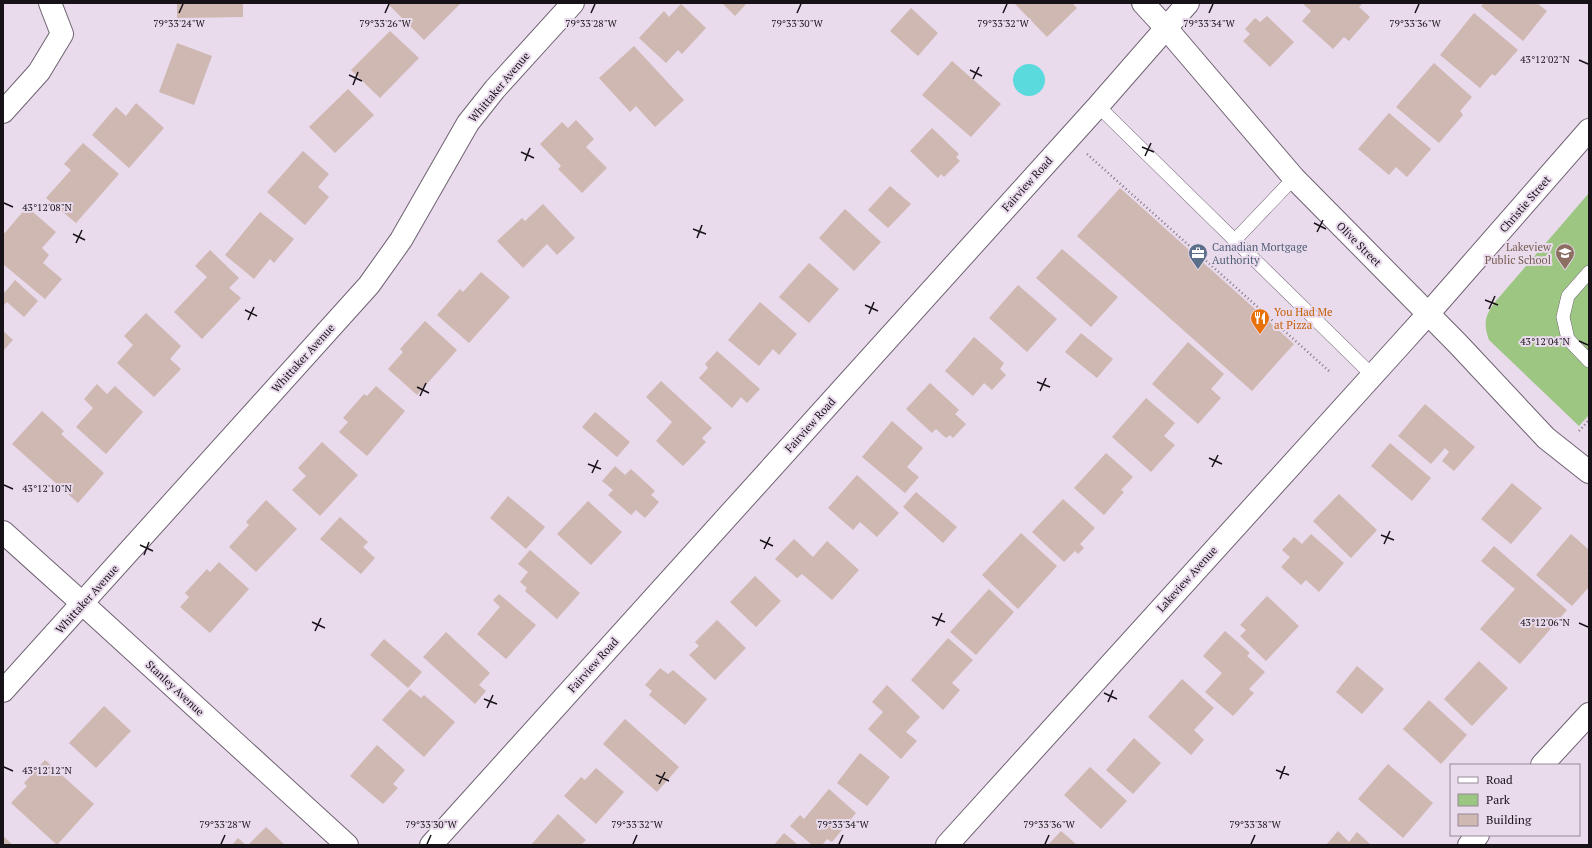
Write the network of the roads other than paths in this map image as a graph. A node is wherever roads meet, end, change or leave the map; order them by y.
1 (50, 3) edge
2 (574, 3) edge
3 (1143, 3) edge
4 (1188, 3) edge
5 (1166, 28) junction
6 (1098, 106) junction
7 (3, 112) edge
8 (1589, 130) edge
9 (1294, 178) junction
10 (1234, 241) junction
11 (1589, 272) edge
12 (1428, 314) junction
13 (1589, 361) edge
14 (1373, 376) junction
15 (1589, 472) edge
16 (3, 532) edge
17 (84, 604) junction
18 (3, 691) edge
19 (1589, 714) edge
20 (1543, 764) edge
21 (1477, 836) edge
22 (347, 845) edge
23 (431, 845) edge
24 (947, 845) edge
25 (1469, 845) edge

1 - 7 street
2 - 17 street, Whittaker Avenue
3 - 5 street, Olive Street
4 - 5 street, Fairview Road
5 - 6 street, Fairview Road
5 - 9 street, Olive Street
6 - 10 lane
6 - 23 street, Fairview Road
8 - 12 street, Christie Street
9 - 10 lane
9 - 12 street, Olive Street
10 - 14 lane
11 - 13 lane
12 - 14 street, Lakeview Avenue
12 - 15 street, Olive Street
14 - 24 street, Lakeview Avenue
16 - 17 street, Stanley Avenue
17 - 18 street, Whittaker Avenue
17 - 22 street, Stanley Avenue
19 - 20 street
21 - 25 street

